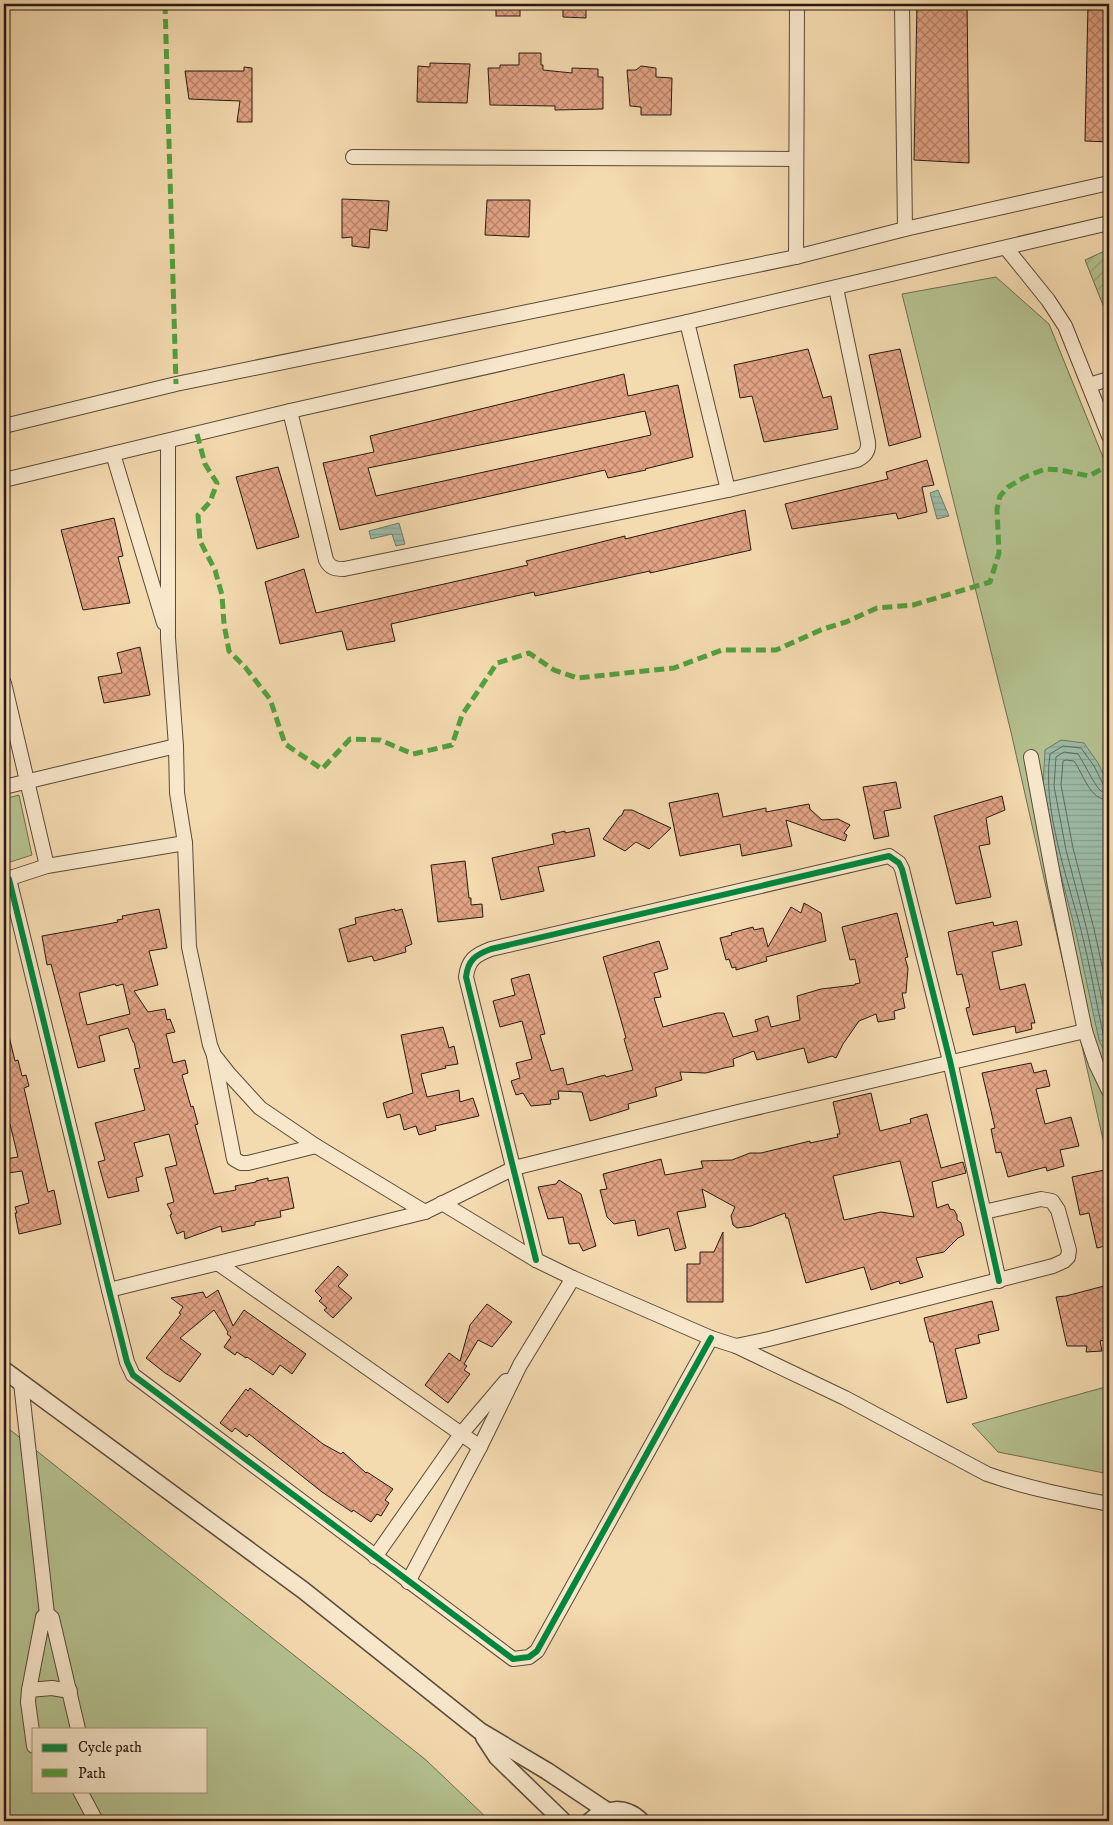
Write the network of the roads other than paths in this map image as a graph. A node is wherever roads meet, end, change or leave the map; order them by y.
1 (797, 4) edge
2 (902, 4) edge
3 (353, 157) dead end
4 (796, 159) junction
5 (1109, 183) edge
6 (1109, 223) edge
7 (905, 229) junction
8 (1006, 248) junction
9 (796, 257) junction
10 (836, 288) junction
11 (687, 322) junction
12 (1109, 379) edge
13 (1089, 385) junction
14 (290, 411) junction
15 (4, 426) edge
16 (1109, 436) edge
17 (168, 442) junction
18 (113, 454) junction
19 (4, 480) edge
20 (728, 490) junction
21 (168, 638) junction
22 (4, 684) edge
23 (176, 746) junction
24 (1031, 757) dead end
25 (27, 781) junction
26 (4, 787) edge
27 (185, 843) junction
28 (46, 866) junction
29 (6, 879) edge
30 (1085, 1031) junction
31 (214, 1055) junction
32 (950, 1061) junction
33 (1109, 1091) edge
34 (316, 1146) junction
35 (514, 1168) junction
36 (442, 1203) junction
37 (425, 1212) junction
38 (984, 1212) junction
39 (536, 1260) junction
40 (218, 1264) junction
41 (573, 1278) junction
42 (999, 1281) junction
43 (109, 1290) junction
44 (710, 1338) junction
45 (736, 1346) junction
46 (520, 1365) junction
47 (4, 1370) edge
48 (21, 1383) junction
49 (461, 1434) junction
50 (480, 1447) junction
51 (1109, 1504) edge
52 (375, 1557) junction
53 (408, 1582) junction
54 (47, 1614) junction
55 (29, 1690) junction
56 (70, 1692) junction
57 (78, 1728) edge
58 (32, 1731) edge
59 (480, 1731) junction
60 (81, 1792) edge
61 (607, 1811) junction
62 (96, 1821) edge
63 (564, 1821) edge
64 (590, 1821) edge
65 (641, 1821) edge

1 - 4 street
2 - 7 street
3 - 4 street
4 - 9 street
5 - 7 street
6 - 8 street
7 - 9 street
8 - 10 street
8 - 13 street
9 - 15 street
10 - 11 street
10 - 20 street
11 - 14 street
11 - 20 street
12 - 13 street
13 - 16 street
14 - 17 street
14 - 20 street
17 - 18 street
17 - 21 street
18 - 19 street
18 - 21 street
21 - 23 street
22 - 25 street
23 - 25 street
23 - 27 street
24 - 30 street
25 - 26 street
25 - 28 street
27 - 28 street
27 - 31 street
28 - 29 street
29 - 43 street
30 - 32 street
30 - 33 street
31 - 34 street
31 - 34 street
32 - 35 street
32 - 35 street
32 - 38 street
34 - 37 street
35 - 36 street
35 - 39 street
36 - 37 street
36 - 39 street
37 - 40 street
38 - 42 street
38 - 42 street
39 - 41 street
40 - 43 street
40 - 49 street
41 - 44 street
41 - 46 street
42 - 45 street
43 - 52 street
44 - 45 street
44 - 53 street
45 - 51 street
46 - 49 street
46 - 50 street
47 - 48 street
48 - 54 street
48 - 59 street
49 - 50 street
49 - 52 street
50 - 53 street
52 - 53 street
54 - 55 street
54 - 56 street
55 - 56 street
55 - 58 street
56 - 57 street
59 - 61 street
59 - 63 street
60 - 62 street
61 - 64 street
61 - 65 street

